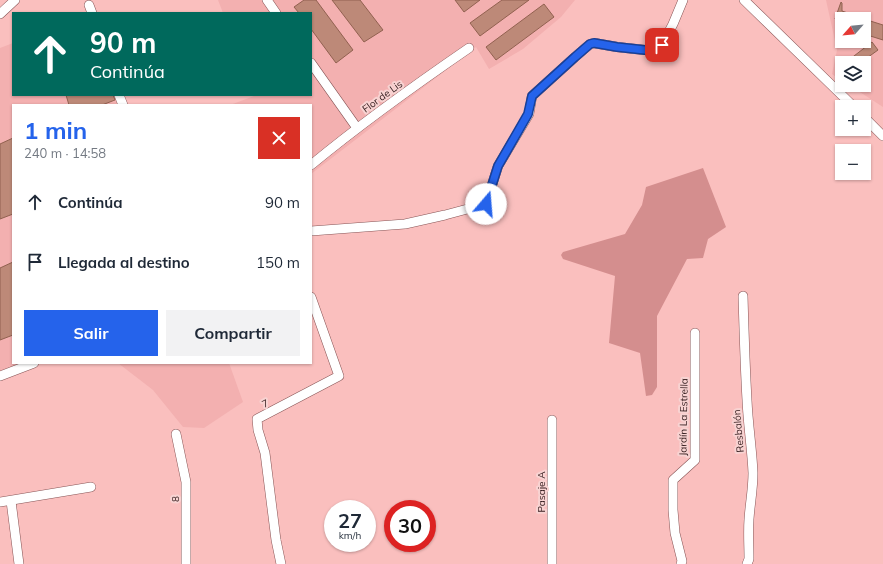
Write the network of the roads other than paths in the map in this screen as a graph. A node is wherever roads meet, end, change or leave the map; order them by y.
1 (16, 0) edge
2 (267, 0) edge
3 (683, 0) edge
4 (744, 0) edge
5 (275, 12) edge
6 (0, 14) edge
7 (469, 48) dead end
8 (312, 64) edge
9 (847, 100) edge
10 (871, 124) edge
11 (357, 128) junction
12 (883, 136) edge
13 (312, 164) edge
14 (312, 231) edge
15 (743, 296) dead end
16 (312, 300) edge
17 (695, 333) dead end
18 (31, 364) edge
19 (0, 376) edge
20 (552, 420) dead end
21 (176, 434) dead end
22 (91, 487) dead end
23 (11, 501) junction
24 (0, 502) edge
25 (19, 564) edge
26 (186, 564) edge
27 (281, 564) edge
28 (552, 564) edge
29 (681, 564) edge
30 (747, 564) edge

1 - 6 street
2 - 5 street
3 - 14 street
4 - 9 street
7 - 11 street, Flor de Lis
8 - 11 street
10 - 12 street
11 - 13 street, Flor de Lis
15 - 30 street, Resbalón
16 - 27 street, 7
17 - 29 street, Jardín La Estrella
18 - 19 street
20 - 28 street, Pasaje A
21 - 26 street, 8
22 - 23 street
23 - 24 street
23 - 25 street

